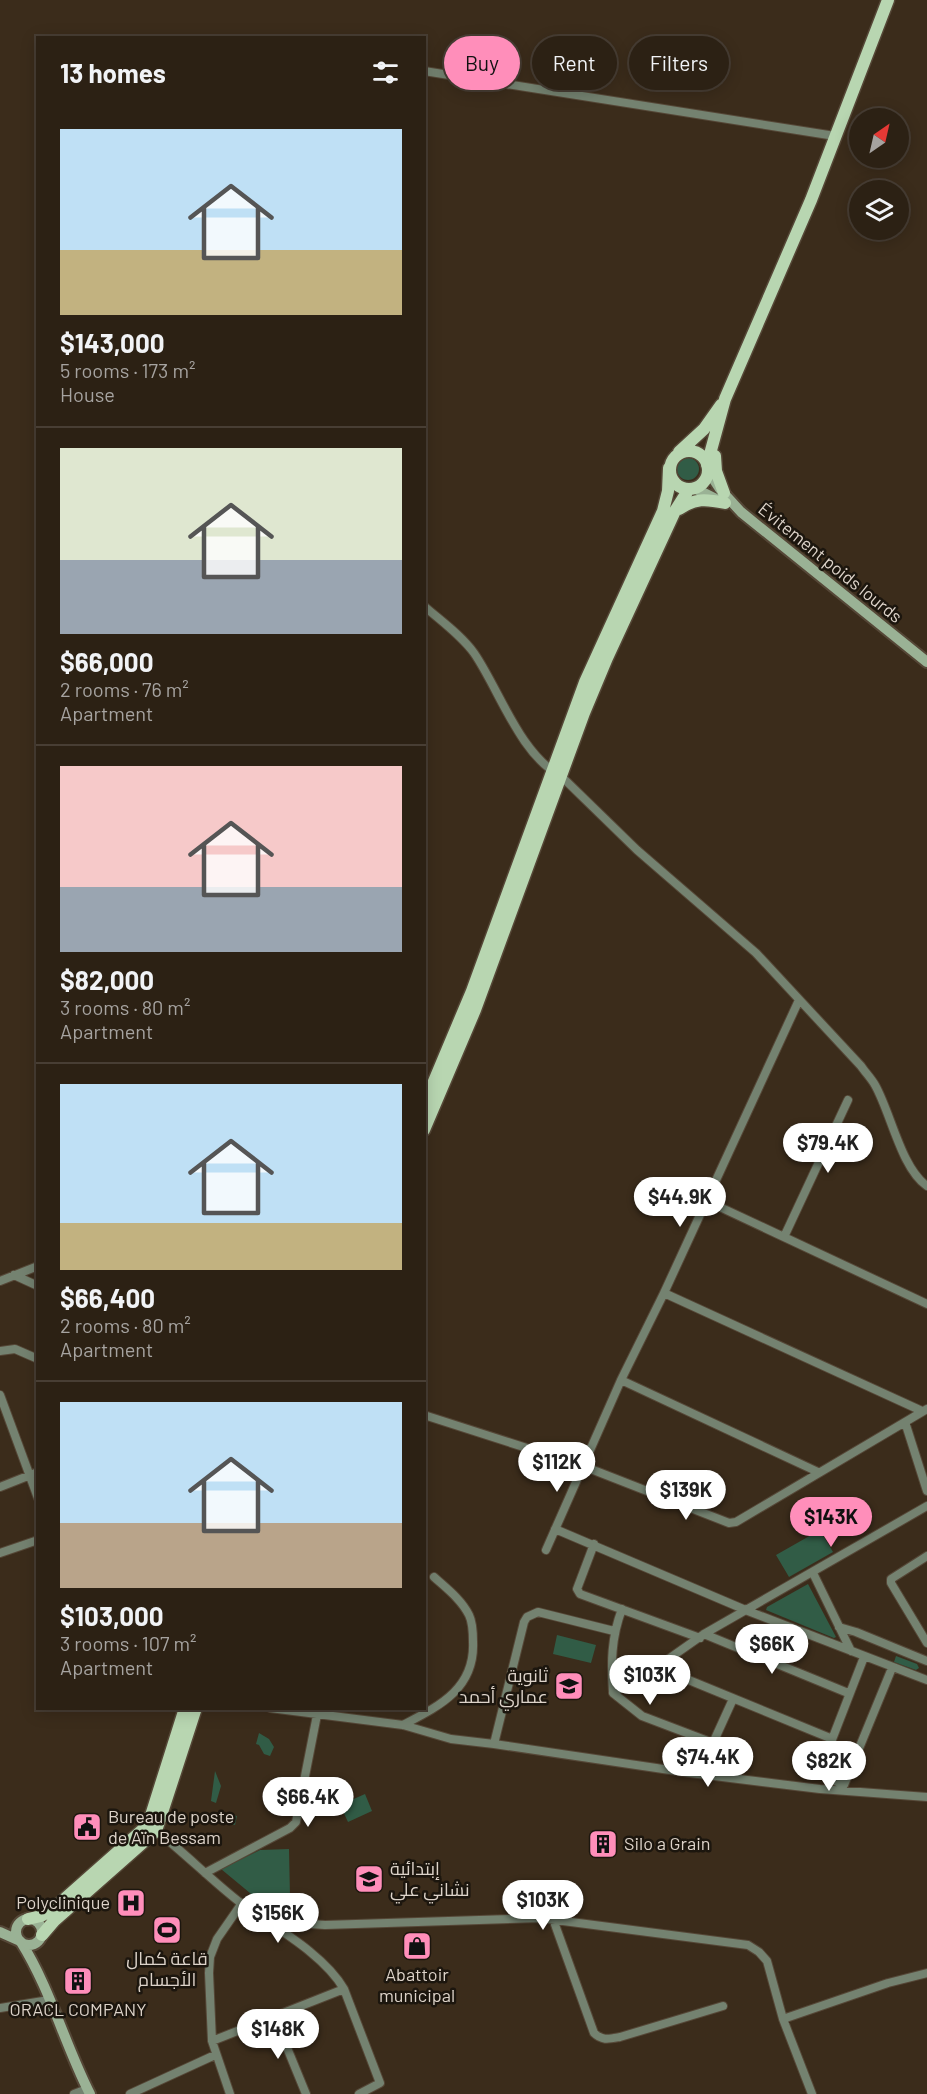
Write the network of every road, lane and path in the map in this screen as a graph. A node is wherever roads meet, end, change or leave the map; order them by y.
1 (888, 0) edge
2 (426, 71) edge
3 (836, 136) junction
4 (725, 399) junction
5 (716, 437) junction
6 (677, 454) junction
7 (669, 468) junction
8 (708, 468) junction
9 (691, 489) junction
10 (724, 498) junction
11 (675, 511) junction
12 (426, 608) edge
13 (927, 662) edge
14 (556, 773) junction
15 (799, 1000) junction
16 (426, 1100) edge
17 (848, 1100) dead end
18 (426, 1125) edge
19 (927, 1186) edge
20 (707, 1201) junction
21 (784, 1237) junction
22 (36, 1267) edge
23 (15, 1275) junction
24 (0, 1281) edge
25 (36, 1285) edge
26 (664, 1293) junction
27 (927, 1304) edge
28 (0, 1351) edge
29 (36, 1358) edge
30 (621, 1380) junction
31 (0, 1395) edge
32 (925, 1410) edge
33 (4, 1416) edge
34 (426, 1416) edge
35 (905, 1422) junction
36 (583, 1466) junction
37 (818, 1472) junction
38 (33, 1474) edge
39 (0, 1487) edge
40 (927, 1491) edge
41 (927, 1506) edge
42 (555, 1529) junction
43 (36, 1541) edge
44 (594, 1544) junction
45 (546, 1550) dead end
46 (0, 1553) edge
47 (927, 1556) edge
48 (813, 1573) junction
49 (434, 1577) dead end
50 (622, 1610) junction
51 (748, 1611) junction
52 (839, 1627) junction
53 (614, 1631) junction
54 (702, 1636) junction
55 (927, 1643) edge
56 (851, 1651) junction
57 (864, 1657) junction
58 (927, 1661) edge
59 (657, 1666) junction
60 (892, 1668) junction
61 (927, 1679) edge
62 (612, 1693) junction
63 (848, 1693) junction
64 (732, 1699) junction
65 (184, 1710) edge
66 (195, 1710) edge
67 (283, 1710) edge
68 (317, 1715) junction
69 (403, 1725) junction
70 (830, 1738) junction
71 (713, 1743) junction
72 (494, 1744) junction
73 (743, 1758) dead end
74 (843, 1788) junction
75 (927, 1797) edge
76 (152, 1828) junction
77 (205, 1873) junction
78 (242, 1904) junction
79 (553, 1919) junction
80 (268, 1921) junction
81 (23, 1922) junction
82 (0, 1926) edge
83 (0, 1932) edge
84 (40, 1938) junction
85 (21, 1942) junction
86 (38, 1973) junction
87 (927, 1973) edge
88 (344, 1989) junction
89 (49, 2000) junction
90 (723, 2006) dead end
91 (0, 2008) edge
92 (274, 2016) junction
93 (783, 2019) junction
94 (212, 2041) junction
95 (216, 2055) junction
96 (152, 2085) junction
97 (88, 2092) edge
98 (74, 2094) edge
99 (130, 2094) edge
100 (156, 2094) edge
101 (230, 2094) edge
102 (306, 2094) edge
103 (358, 2094) edge
104 (812, 2094) edge

1 - 3 main road
2 - 3 street
3 - 4 main road
4 - 5 main road
4 - 6 main road
5 - 8 main road
5 - 10 main road
6 - 7 main road
6 - 8 main road
7 - 9 main road
7 - 14 main road
8 - 9 main road
8 - 10 main road
9 - 10 main road, Évitement poids lourds
9 - 11 main road
10 - 11 main road
10 - 13 main road, Évitement poids lourds
11 - 14 main road
12 - 14 street
14 - 15 street
14 - 16 main road
14 - 18 main road
15 - 19 street
15 - 20 street
17 - 21 street
20 - 21 street
20 - 26 street
21 - 27 street
22 - 23 street
23 - 24 street
23 - 25 street
26 - 30 street
26 - 32 street
28 - 29 street
30 - 36 street
30 - 37 street
31 - 33 street
32 - 35 street
33 - 38 street
34 - 36 street
35 - 37 street
35 - 40 street
36 - 37 street
36 - 42 street
38 - 39 street
41 - 48 street
42 - 44 street
42 - 45 street
43 - 46 street
44 - 50 street
44 - 51 street
47 - 55 street
48 - 51 street
48 - 52 street
49 - 69 street
50 - 53 street
50 - 54 street
51 - 54 street
51 - 56 street
52 - 56 street
52 - 58 street
53 - 62 street
53 - 72 street
54 - 59 street
54 - 63 street
56 - 57 street
57 - 60 street
57 - 63 street
59 - 62 street
59 - 64 street
60 - 61 street
60 - 74 street
62 - 71 street
63 - 70 street
64 - 70 street
64 - 71 street
65 - 76 main road
66 - 76 main road
67 - 68 street
68 - 69 street
68 - 77 street
69 - 72 street
70 - 74 street
71 - 73 street
72 - 74 street
74 - 75 street
76 - 77 street
76 - 81 main road
76 - 84 main road
77 - 78 street
78 - 80 street
78 - 94 street
79 - 80 street
79 - 90 street
79 - 93 street
80 - 88 street
81 - 82 main road
81 - 84 main road
81 - 85 main road
83 - 85 main road
84 - 85 main road
84 - 86 main road
85 - 86 main road
86 - 89 main road
87 - 93 street
88 - 92 street
88 - 103 street
89 - 91 street
89 - 97 main road
92 - 94 street
92 - 102 street
93 - 104 street
94 - 95 street
95 - 96 street
95 - 101 street
96 - 99 street
96 - 100 street
97 - 98 street

